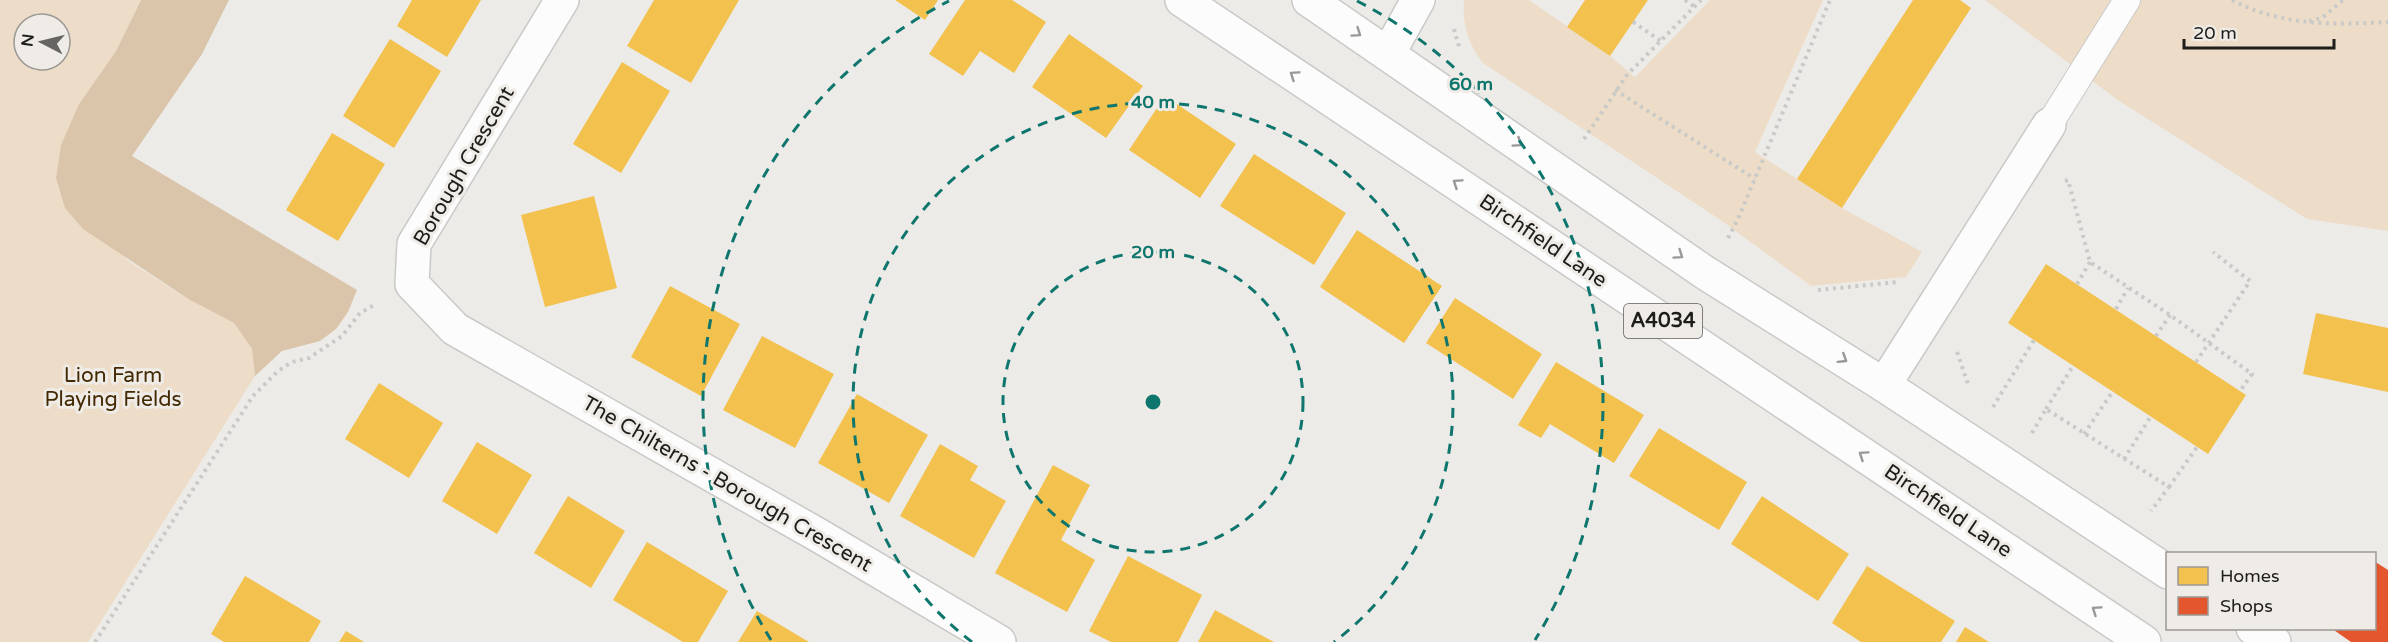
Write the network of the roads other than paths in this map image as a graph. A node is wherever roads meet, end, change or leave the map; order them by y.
1 (562, 0) edge
2 (1182, 0) edge
3 (1309, 0) edge
4 (1419, 0) edge
5 (2127, 0) edge
6 (1388, 54) junction
7 (2049, 125) joint
8 (455, 329) joint
9 (1884, 385) junction
10 (2166, 571) edge
11 (2256, 630) edge
12 (999, 642) edge
13 (2144, 642) edge
14 (2274, 642) edge

1 - 8 main road, Borough Crescent
13 -> 2 main road, Birchfield Lane / A4034
3 -> 6 main road, A4034
4 - 6 main road
5 - 7 lane
6 -> 9 main road, A4034
7 - 9 main road
8 - 12 main road, The Chilterns - Borough Crescent
9 - 10 main road, A4034
11 - 14 main road

